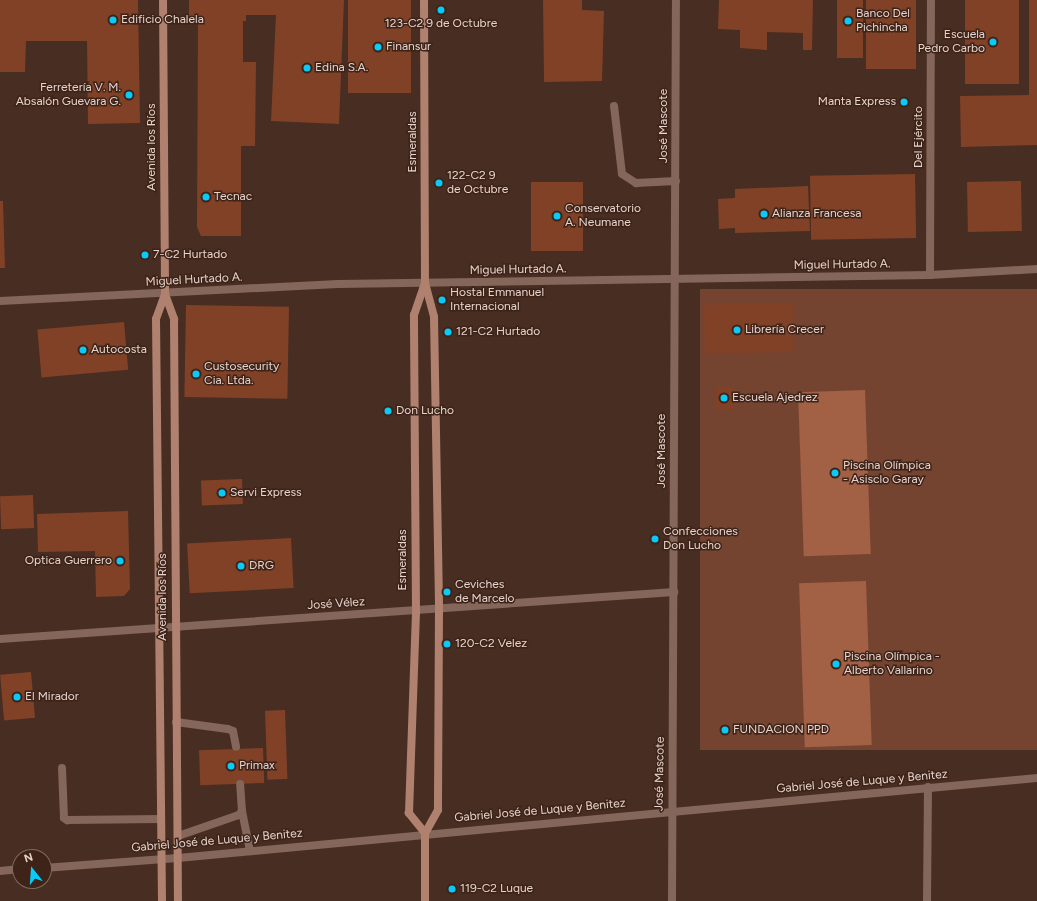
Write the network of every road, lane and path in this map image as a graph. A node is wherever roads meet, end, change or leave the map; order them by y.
1 (163, 0) edge
2 (424, 0) edge
3 (676, 0) edge
4 (931, 0) edge
5 (614, 106) dead end
6 (676, 181) junction
7 (1037, 269) edge
8 (930, 275) junction
9 (674, 280) junction
10 (426, 283) junction
11 (165, 293) junction
12 (0, 301) edge
13 (674, 592) junction
14 (438, 609) junction
15 (416, 610) junction
16 (176, 627) junction
17 (159, 628) junction
18 (0, 639) edge
19 (176, 722) junction
20 (236, 748) dead end
21 (62, 768) dead end
22 (1037, 778) edge
23 (240, 784) dead end
24 (928, 787) junction
25 (242, 811) junction
26 (671, 812) junction
27 (161, 819) junction
28 (425, 833) junction
29 (178, 836) junction
30 (250, 851) junction
31 (178, 858) junction
32 (162, 859) junction
33 (52, 867) edge
34 (12, 870) edge
35 (0, 871) edge
36 (162, 901) edge
37 (178, 901) edge
38 (425, 901) edge
39 (672, 901) edge
40 (927, 901) edge

1 - 11 main road, Avenida los Ríos
2 - 10 main road, Esmeraldas
3 - 6 street, José Mascote
4 - 8 street, Del Ejército
5 - 6 street
6 - 9 street, José Mascote
7 - 8 street, Miguel Hurtado A.
8 - 9 street, Miguel Hurtado A.
9 - 10 street, Miguel Hurtado A.
9 - 13 street, José Mascote
10 - 11 street, Miguel Hurtado A.
10 - 14 main road, Esmeraldas
10 - 15 main road, Esmeraldas
11 - 12 street, Miguel Hurtado A.
11 - 16 main road, Avenida los Ríos
11 - 17 main road, Avenida los Ríos
13 - 14 street, José Vélez
13 - 26 street, José Mascote
14 - 15 street, José Vélez
14 - 28 main road, Esmeraldas
15 - 16 street, José Vélez
15 - 28 main road, Esmeraldas
16 - 17 street, José Vélez
16 - 19 main road, Avenida los Ríos
17 - 18 street, José Vélez
17 - 27 main road, Avenida los Ríos
19 - 20 street
19 - 29 main road, Avenida los Ríos
21 - 27 street
22 - 24 street, Gabriel José de Luque y Benitez
23 - 25 street
24 - 26 street, Gabriel José de Luque y Benitez
24 - 40 street
25 - 29 street
25 - 30 street
26 - 28 street, Gabriel José de Luque y Benitez
26 - 39 street, José Mascote
27 - 32 main road, Avenida los Ríos
28 - 30 street, Gabriel José de Luque y Benitez
28 - 38 main road, Esmeraldas
29 - 31 main road, Avenida los Ríos
30 - 31 street, Gabriel José de Luque y Benitez
31 - 32 street, Gabriel José de Luque y Benitez
31 - 37 main road, Avenida los Ríos
32 - 33 street, Gabriel José de Luque y Benitez
32 - 36 main road, Avenida los Ríos
34 - 35 street

